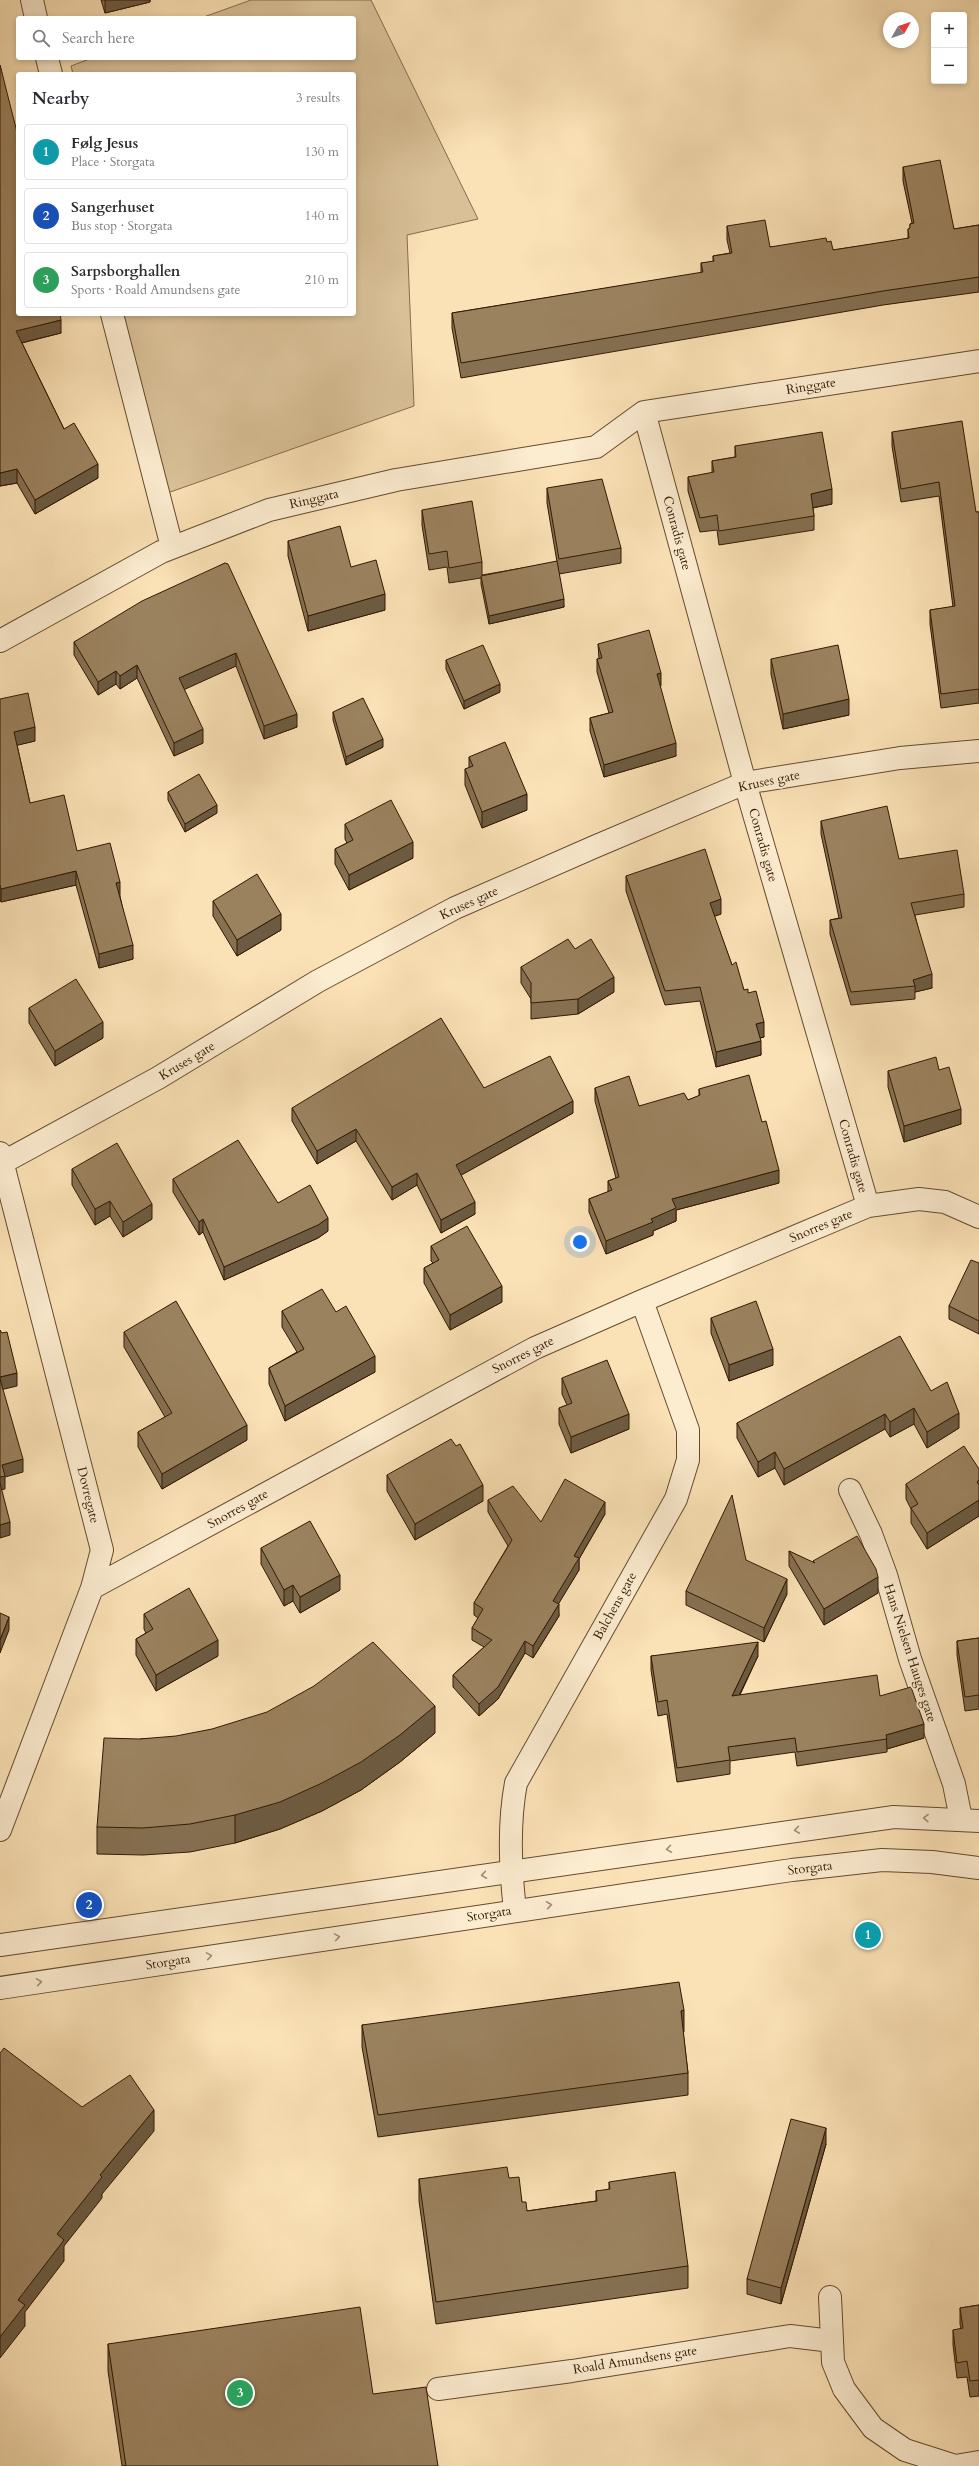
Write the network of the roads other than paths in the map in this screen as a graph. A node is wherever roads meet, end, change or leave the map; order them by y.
1 (32, 0) edge
2 (36, 16) edge
3 (47, 60) edge
4 (50, 72) edge
5 (113, 316) edge
6 (979, 361) edge
7 (644, 412) junction
8 (172, 547) junction
9 (0, 641) edge
10 (979, 751) edge
11 (745, 784) junction
12 (1, 1159) edge
13 (868, 1206) junction
14 (979, 1216) edge
15 (642, 1301) junction
16 (850, 1490) dead end
17 (92, 1588) junction
18 (970, 1820) edge
19 (0, 1830) edge
20 (979, 1868) edge
21 (511, 1871) junction
22 (515, 1910) junction
23 (0, 1945) edge
24 (0, 1988) edge
25 (830, 2297) dead end
26 (832, 2341) junction
27 (438, 2389) dead end
28 (979, 2462) edge

1 - 2 street
3 - 4 street
5 - 8 street
6 - 7 street, Ringgate
7 - 8 street, Ringgata
7 - 11 street, Conradis gate
8 - 9 street, Ringgata
10 - 11 street, Kruses gate
11 - 12 street, Kruses gate
11 - 13 street, Conradis gate
12 - 17 street, Dovregate
13 - 14 street, Snorres gate
13 - 15 street, Snorres gate
15 - 17 street, Snorres gate
15 - 21 street, Balchens gate
16 - 18 street, Hans Nielsen Hauges gate
17 - 19 street, Dovregate
18 -> 21 street
22 -> 20 street, Storgata
21 - 22 street, Balchens gate
21 -> 23 street
24 -> 22 street, Storgata
25 - 26 street
26 - 27 street, Roald Amundsens gate
26 - 28 street

